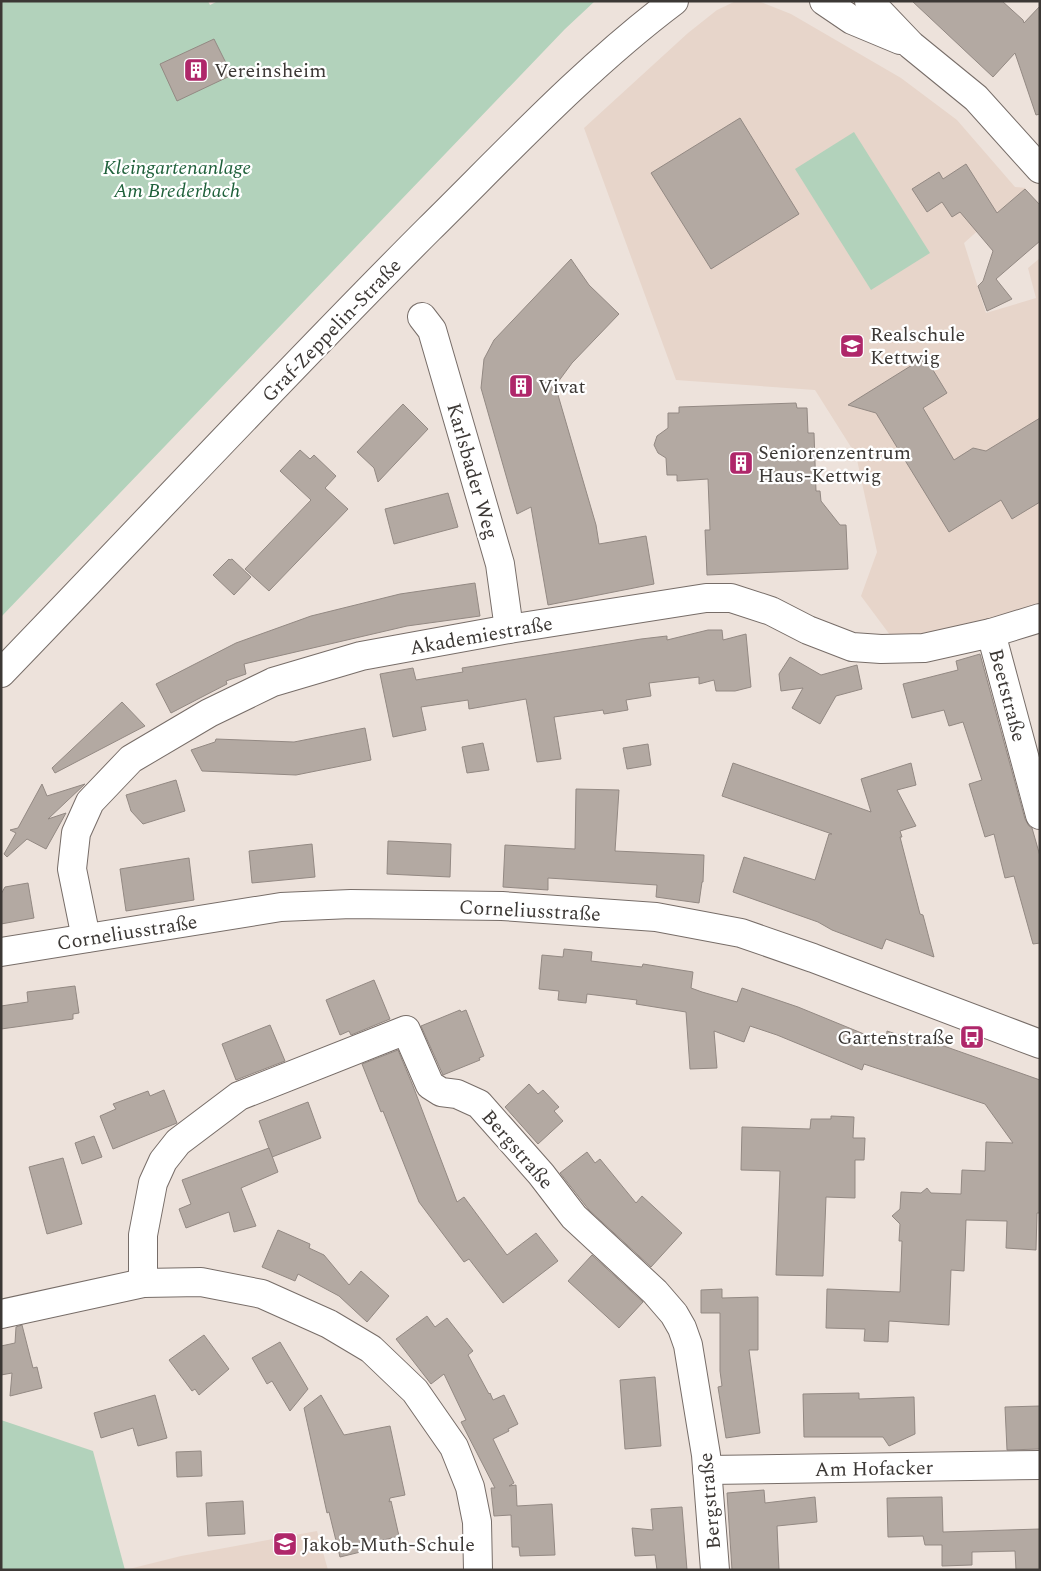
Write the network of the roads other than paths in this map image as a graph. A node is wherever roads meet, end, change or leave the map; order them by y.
1 (824, 1) edge
2 (869, 1) edge
3 (669, 3) edge
4 (911, 45) junction
5 (1040, 169) edge
6 (422, 317) dead end
7 (1040, 618) edge
8 (509, 629) junction
9 (991, 633) junction
10 (1, 673) edge
11 (1040, 815) edge
12 (86, 938) junction
13 (1, 952) edge
14 (1040, 1044) edge
15 (143, 1284) junction
16 (1, 1314) edge
17 (1040, 1465) edge
18 (707, 1470) junction
19 (478, 1570) edge
20 (715, 1570) edge

1 - 4 street
2 - 4 street
3 - 10 street, Graf-Zeppelin-Straße
4 - 5 street
6 - 8 street, Karlsbader Weg
7 - 9 street, Akademiestraße
8 - 9 street, Akademiestraße
8 - 12 street, Akademiestraße
9 - 11 street, Beetstraße
12 - 13 street, Corneliusstraße
12 - 14 street, Corneliusstraße
15 - 16 street
15 - 18 street, Bergstraße
15 - 19 street
17 - 18 street, Am Hofacker
18 - 20 street, Bergstraße

